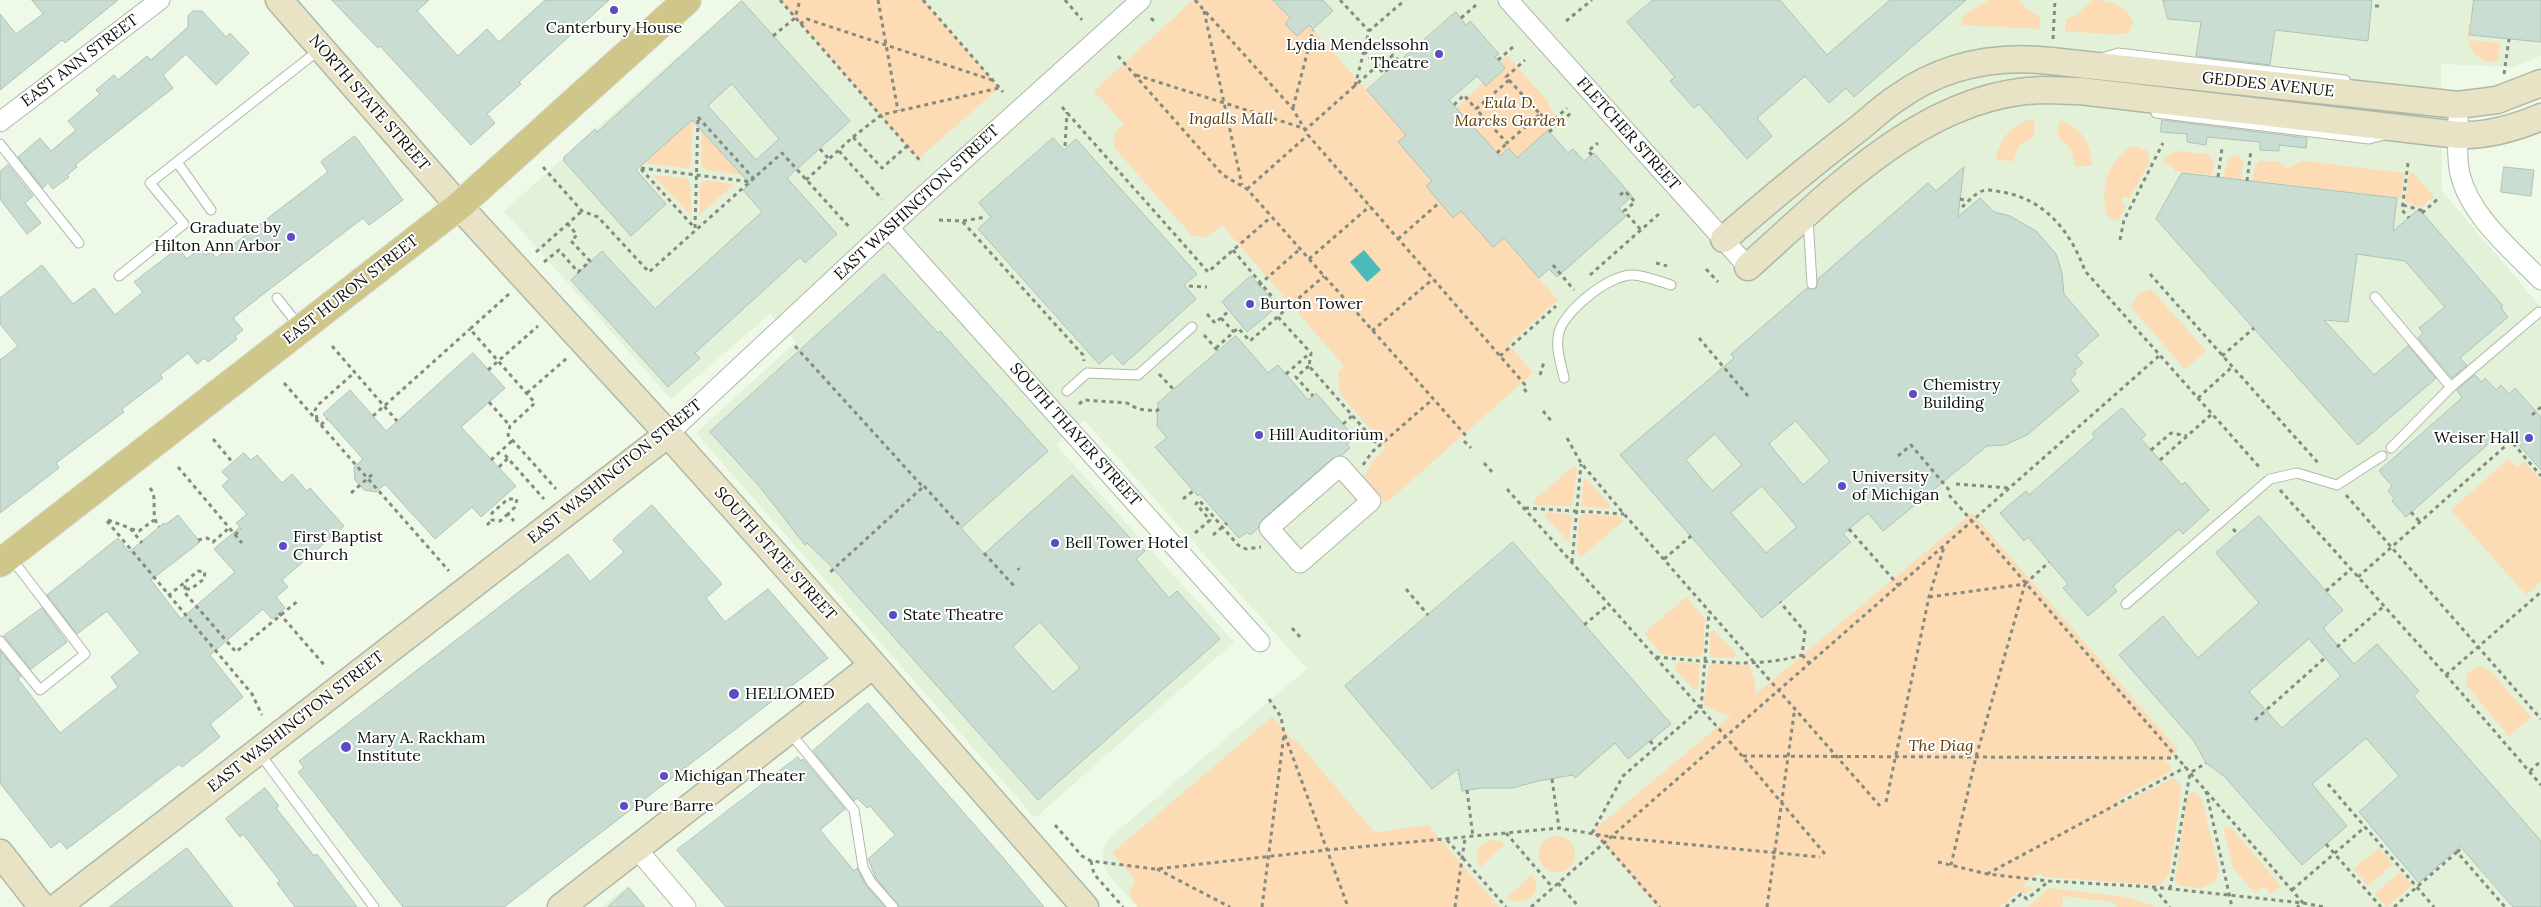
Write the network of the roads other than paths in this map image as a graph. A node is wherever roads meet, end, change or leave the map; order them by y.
1 (160, 0) edge
2 (279, 0) edge
3 (687, 0) edge
4 (1141, 0) edge
5 (1508, 0) edge
6 (321, 48) junction
7 (2541, 83) edge
8 (2080, 91) junction
9 (2106, 104) dead end
10 (2458, 105) junction
11 (2144, 111) dead end
12 (2538, 121) edge
13 (0, 122) edge
14 (2404, 129) junction
15 (2459, 135) junction
16 (0, 144) edge
17 (177, 162) junction
18 (459, 206) junction
19 (211, 210) dead end
20 (1807, 215) junction
21 (889, 228) junction
22 (1724, 240) junction
23 (79, 243) dead end
24 (1748, 267) joint
25 (119, 276) dead end
26 (2541, 280) edge
27 (1812, 284) dead end
28 (1671, 285) dead end
29 (2375, 297) dead end
30 (277, 298) dead end
31 (2539, 312) dead end
32 (301, 329) junction
33 (1196, 329) road end
34 (1564, 378) dead end
35 (2451, 387) junction
36 (1067, 391) dead end
37 (668, 434) junction
38 (2391, 448) dead end
39 (2382, 456) dead end
40 (1279, 539) joint
41 (5, 559) edge
42 (2126, 604) dead end
43 (0, 641) edge
44 (1260, 642) dead end
45 (873, 664) junction
46 (788, 730) junction
47 (258, 751) junction
48 (637, 849) junction
49 (0, 853) edge
50 (42, 907) edge
51 (57, 907) edge
52 (374, 907) edge
53 (561, 907) edge
54 (686, 907) edge
55 (893, 907) edge
56 (1085, 907) edge

1 - 13 street, EAST ANN STREET
2 - 6 street, NORTH STATE STREET
3 - 18 main road, EAST HURON STREET
4 - 21 street, EAST WASHINGTON STREET
5 - 22 street, FLETCHER STREET
6 - 17 lane
6 - 18 street, NORTH STATE STREET
7 - 10 street, GEDDES AVENUE
8 - 9 lane
8 - 14 street, GEDDES AVENUE
8 - 20 street, GEDDES AVENUE
10 - 15 street
10 - 22 street, GEDDES AVENUE
11 - 14 lane
12 - 15 street, GEDDES AVENUE
14 - 15 street, GEDDES AVENUE
15 - 26 street
16 - 23 lane
17 - 19 lane
17 - 25 lane
18 - 32 main road, EAST HURON STREET
18 - 37 street, SOUTH STATE STREET
20 - 24 street, GEDDES AVENUE
20 - 27 lane
21 - 37 street, EAST WASHINGTON STREET
21 - 44 street, SOUTH THAYER STREET
22 - 24 street, FLETCHER STREET
28 - 34 lane
29 - 35 lane
30 - 32 lane
31 - 35 lane
32 - 41 main road, EAST HURON STREET
33 - 36 lane
35 - 38 lane
37 - 45 street, SOUTH STATE STREET
37 - 47 street, EAST WASHINGTON STREET
39 - 42 lane
40 - 40 street
41 - 43 lane
45 - 46 street
45 - 56 street, SOUTH STATE STREET
46 - 48 street
46 - 55 lane
47 - 51 street, EAST WASHINGTON STREET
47 - 52 lane
48 - 53 street
48 - 54 street
49 - 50 street

